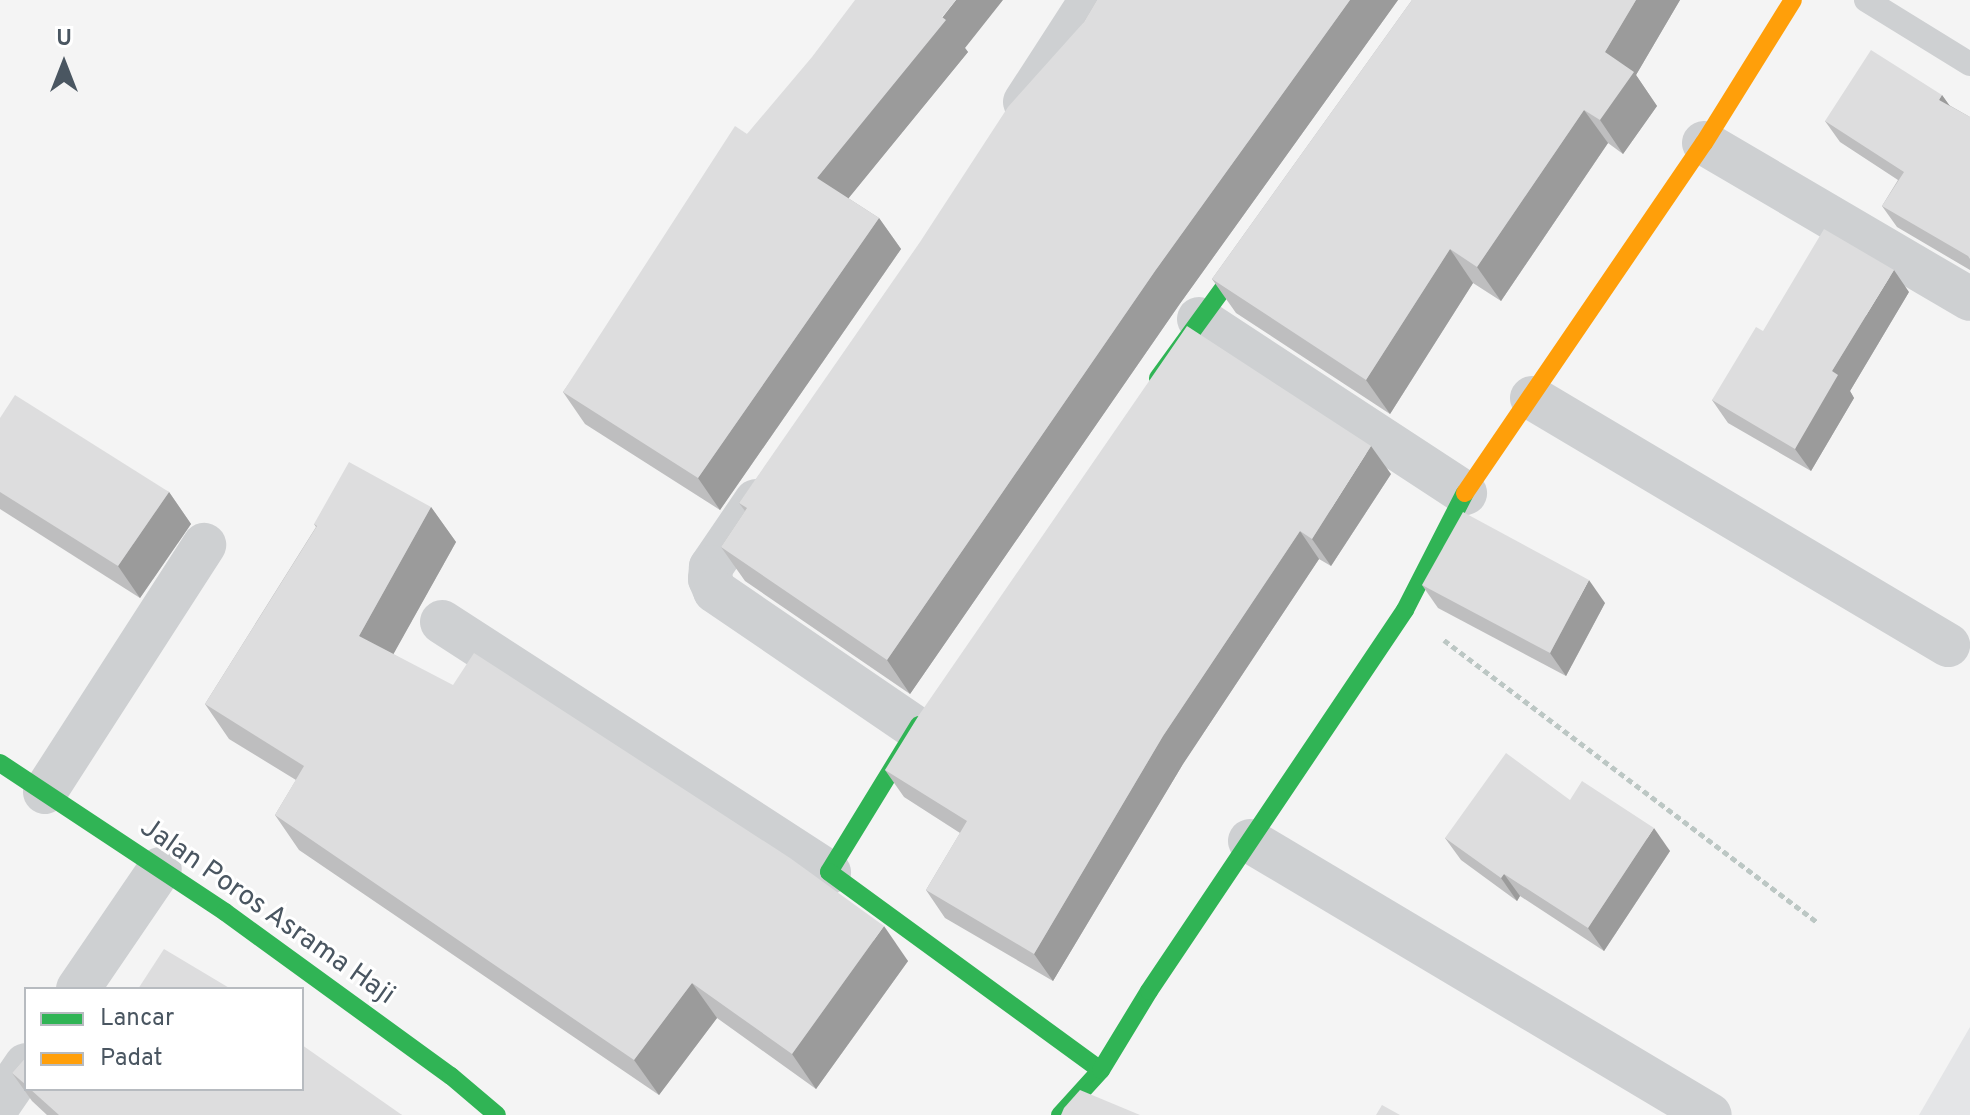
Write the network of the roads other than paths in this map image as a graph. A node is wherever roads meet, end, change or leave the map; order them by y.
1 (1091, 0) edge
2 (1793, 0) edge
3 (1866, 0) edge
4 (1970, 64) edge
5 (1006, 131) edge
6 (1704, 143) junction
7 (1263, 233) edge
8 (1970, 299) edge
9 (1199, 319) junction
10 (1149, 391) edge
11 (1532, 398) junction
12 (778, 468) edge
13 (1465, 493) junction
14 (204, 545) dead end
15 (442, 622) dead end
16 (1948, 645) dead end
17 (925, 716) joint
18 (0, 763) edge
19 (45, 792) junction
20 (1250, 841) junction
21 (160, 869) junction
22 (829, 872) junction
23 (79, 987) edge
24 (24, 1068) edge
25 (1101, 1070) junction
26 (0, 1103) edge
27 (497, 1115) edge
28 (1060, 1115) edge
29 (1710, 1115) edge

1 - 5 street
2 - 6 street
3 - 4 lane
6 - 8 street
6 - 11 street
7 - 9 street
9 - 10 street
9 - 13 street
11 - 13 street
11 - 16 street
12 - 17 street
13 - 20 street
14 - 19 street
15 - 22 street
17 - 22 street
18 - 19 street, Jalan Poros Asrama Haji
19 - 21 street, Jalan Poros Asrama Haji
20 - 25 street
20 - 29 street
21 - 23 street
21 - 27 street, Jalan Poros Asrama Haji
22 - 25 street
24 - 26 street
25 - 28 street

